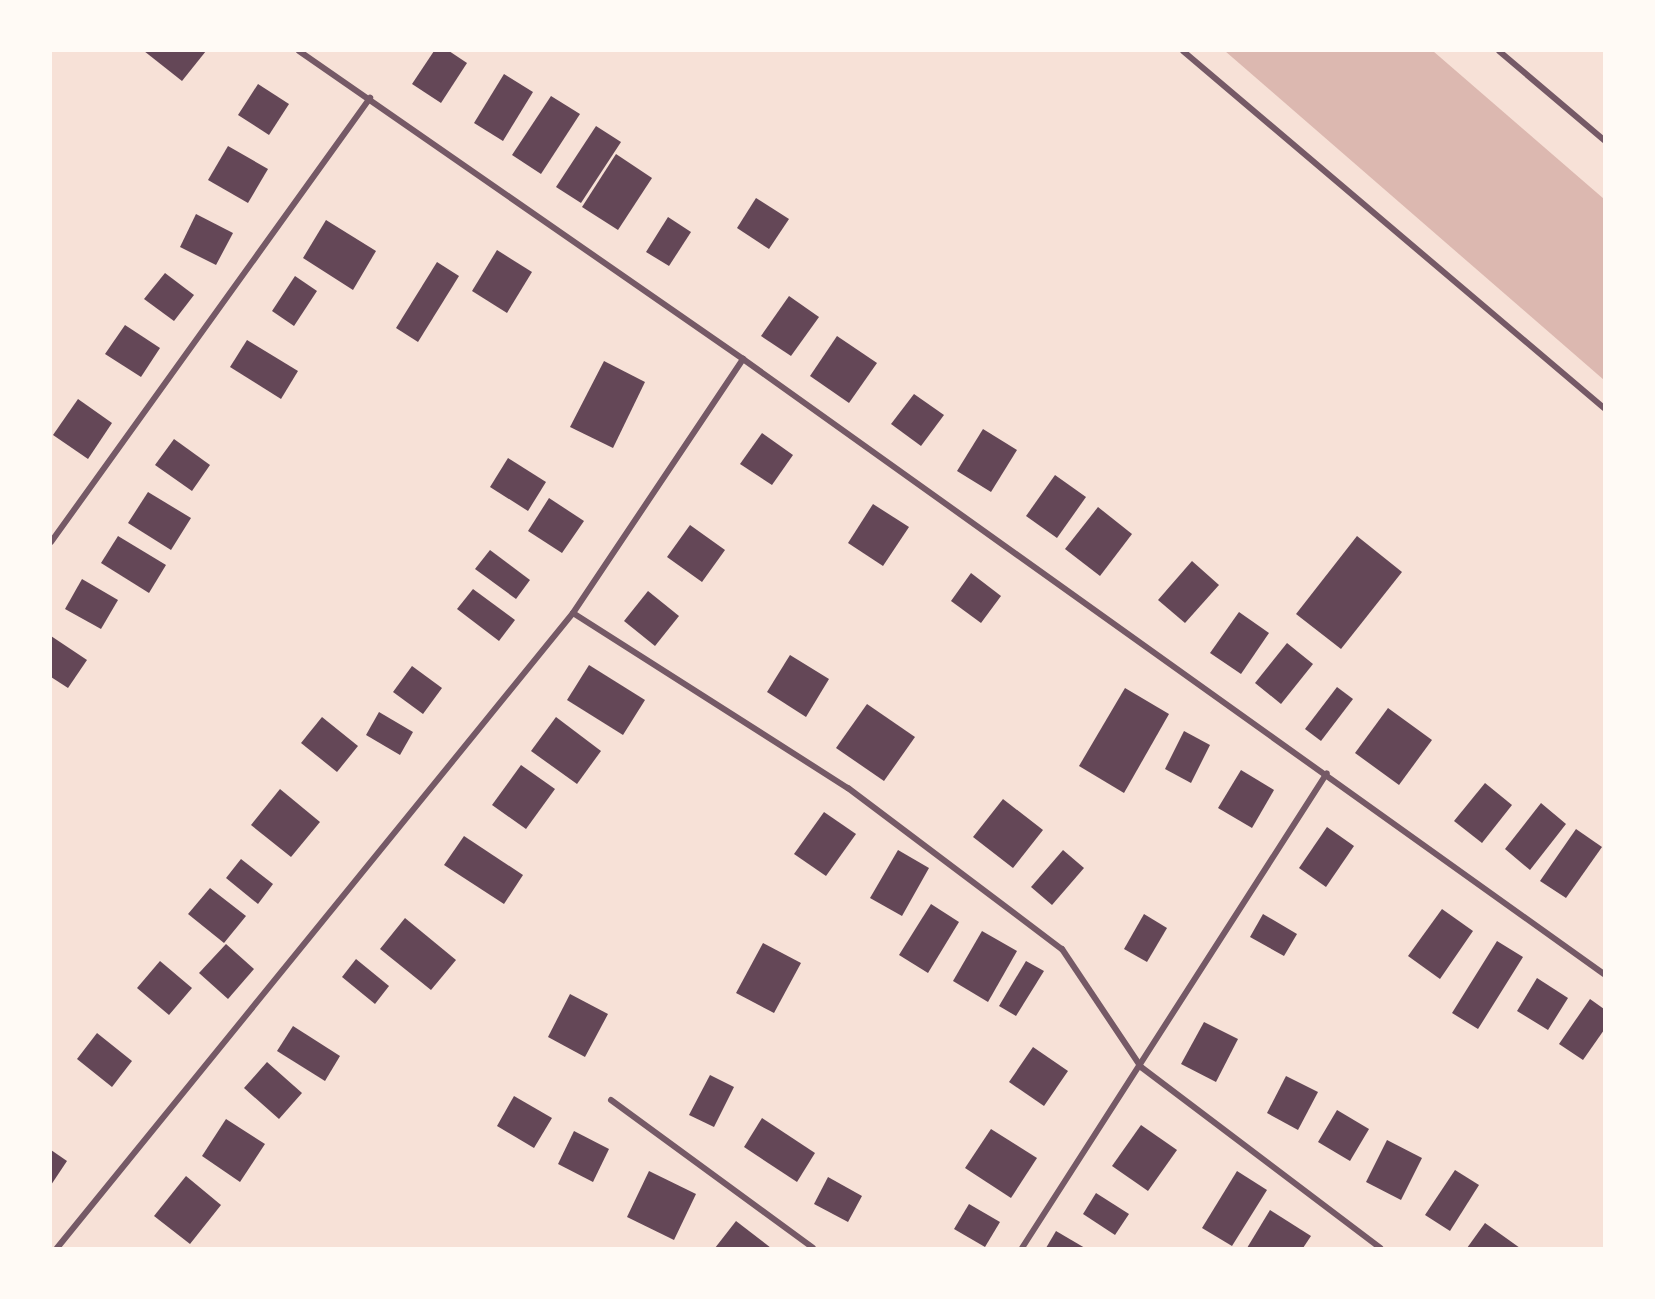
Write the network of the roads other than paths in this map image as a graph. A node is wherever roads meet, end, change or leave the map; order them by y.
1 (299, 51) edge
2 (1183, 51) edge
3 (1499, 51) edge
4 (370, 98) junction
5 (1604, 140) edge
6 (743, 359) junction
7 (1604, 408) edge
8 (51, 542) edge
9 (573, 613) junction
10 (1327, 773) junction
11 (1604, 974) edge
12 (1141, 1067) junction
13 (611, 1100) dead end
14 (57, 1248) edge
15 (813, 1248) edge
16 (1022, 1248) edge
17 (1380, 1248) edge

1 - 4 street
2 - 7 street
3 - 5 street
4 - 6 street
4 - 8 street
6 - 9 street
6 - 10 street
9 - 12 street
9 - 14 street
10 - 11 street
10 - 12 street
12 - 16 street
12 - 17 street
13 - 15 street

